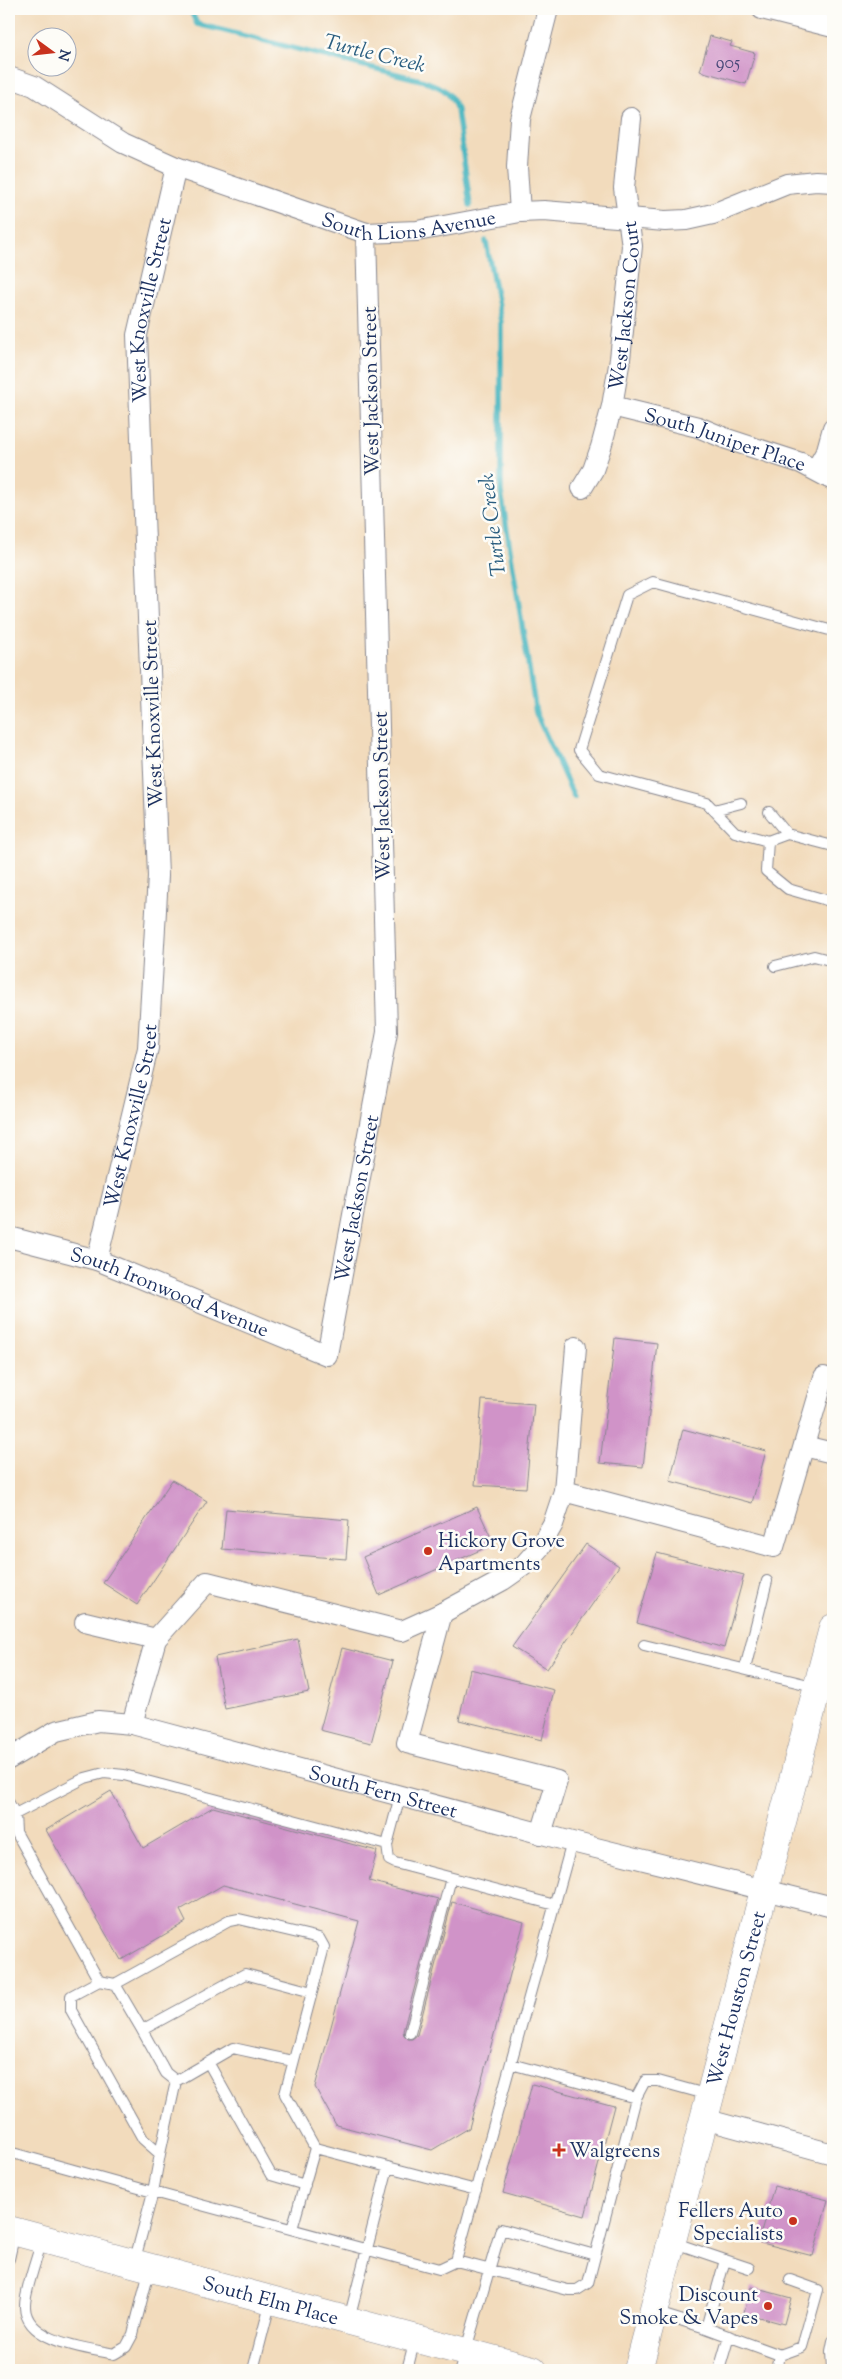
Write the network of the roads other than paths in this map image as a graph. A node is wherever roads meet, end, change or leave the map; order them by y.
1 (548, 9) edge
2 (762, 9) edge
3 (833, 27) edge
4 (9, 77) edge
5 (631, 118) dead end
6 (176, 167) junction
7 (833, 182) edge
8 (520, 212) junction
9 (630, 218) junction
10 (366, 232) junction
11 (612, 406) junction
12 (833, 428) edge
13 (825, 475) edge
14 (582, 488) dead end
15 (833, 631) edge
16 (741, 803) dead end
17 (714, 810) junction
18 (769, 812) dead end
19 (786, 834) junction
20 (768, 841) junction
21 (833, 846) edge
22 (833, 902) edge
23 (833, 961) edge
24 (775, 966) dead end
25 (9, 1237) edge
26 (97, 1260) junction
27 (576, 1347) dead end
28 (326, 1354) joint
29 (824, 1377) dead end
30 (804, 1446) junction
31 (833, 1453) edge
32 (564, 1491) junction
33 (767, 1581) dead end
34 (442, 1614) junction
35 (85, 1622) dead end
36 (833, 1628) edge
37 (156, 1639) junction
38 (644, 1645) dead end
39 (745, 1670) junction
40 (818, 1687) junction
41 (132, 1724) junction
42 (9, 1758) edge
43 (400, 1796) junction
44 (9, 1802) edge
45 (15, 1814) junction
46 (541, 1834) junction
47 (572, 1842) junction
48 (387, 1844) junction
49 (451, 1878) junction
50 (763, 1891) junction
51 (555, 1905) junction
52 (833, 1907) edge
53 (99, 1981) junction
54 (115, 1984) junction
55 (312, 1992) junction
56 (142, 2030) junction
57 (410, 2033) dead end
58 (294, 2061) junction
59 (208, 2062) junction
60 (511, 2064) junction
61 (176, 2081) junction
62 (636, 2098) junction
63 (707, 2107) junction
64 (315, 2148) junction
65 (9, 2152) edge
66 (160, 2154) junction
67 (833, 2154) edge
68 (388, 2167) junction
69 (305, 2185) junction
70 (476, 2190) junction
71 (153, 2192) junction
72 (12, 2230) edge
73 (292, 2230) junction
74 (42, 2239) junction
75 (672, 2242) junction
76 (367, 2250) junction
77 (595, 2255) junction
78 (9, 2259) edge
79 (725, 2260) junction
80 (456, 2261) junction
81 (142, 2265) junction
82 (749, 2268) dead end
83 (490, 2270) junction
84 (790, 2280) dead end
85 (272, 2300) junction
86 (653, 2312) junction
87 (349, 2320) junction
88 (706, 2328) junction
89 (728, 2336) junction
90 (415, 2338) junction
91 (833, 2341) edge
92 (780, 2355) junction
93 (463, 2361) edge
94 (253, 2370) edge
95 (406, 2370) edge
96 (533, 2370) edge
97 (638, 2370) edge
98 (719, 2370) edge
99 (777, 2370) edge
100 (832, 2370) edge

1 - 8 street
2 - 3 street
4 - 6 street, South Lions Avenue
5 - 9 street, West Jackson Court
6 - 10 street, South Lions Avenue
6 - 26 street, West Knoxville Street
7 - 9 street, South Lions Avenue
8 - 9 street, South Lions Avenue
8 - 10 street, South Lions Avenue
9 - 11 street, West Jackson Court
10 - 28 street, West Jackson Street
11 - 13 street, South Juniper Place
11 - 14 street, West Jackson Court
12 - 13 street
15 - 17 lane
16 - 17 lane
17 - 20 lane
18 - 19 lane
19 - 20 lane
19 - 21 lane
20 - 22 lane
23 - 24 lane
25 - 26 street, South Ironwood Avenue
26 - 28 street, South Ironwood Avenue
27 - 32 street
29 - 30 street
30 - 31 street
30 - 32 street
32 - 34 street
33 - 39 lane
34 - 37 street
34 - 46 street
35 - 37 street
36 - 40 main road, West Houston Street
37 - 41 street
38 - 39 lane
39 - 40 lane
40 - 50 main road, West Houston Street
41 - 42 street, South Fern Street
41 - 43 street, South Fern Street
43 - 46 street, South Fern Street
43 - 48 lane
44 - 45 lane
45 - 48 lane
45 - 53 lane
46 - 47 street, South Fern Street
47 - 50 street, South Fern Street
47 - 51 lane
48 - 49 lane
49 - 51 lane
49 - 57 lane
50 - 52 street, South Fern Street
50 - 63 main road, West Houston Street
51 - 60 lane
53 - 54 lane
53 - 66 lane
54 - 55 lane
54 - 56 lane
55 - 56 lane
55 - 58 lane
56 - 61 lane
58 - 59 lane
58 - 64 lane
59 - 61 lane
59 - 69 lane
60 - 62 lane
60 - 70 lane
61 - 66 lane
62 - 63 lane
62 - 77 lane
63 - 67 street
63 - 75 main road, West Houston Street
64 - 68 lane
64 - 69 lane
65 - 71 lane
66 - 71 lane
68 - 70 lane
68 - 76 lane
69 - 73 lane
70 - 80 lane
71 - 73 lane
71 - 81 lane
72 - 74 main road, South Elm Place
72 - 78 lane
73 - 76 lane
74 - 81 main road, South Elm Place
74 - 81 lane
75 - 79 lane
75 - 86 main road, West Houston Street
76 - 80 lane
76 - 87 lane
77 - 83 lane
77 - 83 lane
79 - 82 lane
79 - 88 lane
80 - 83 lane
81 - 85 main road, South Elm Place
83 - 93 lane
84 - 92 lane
85 - 87 main road, South Elm Place
85 - 94 lane
86 - 88 lane
86 - 97 main road, West Houston Street
87 - 90 main road, South Elm Place
88 - 89 lane
89 - 92 lane
89 - 98 lane
90 - 93 main road, South Elm Place
90 - 95 lane
91 - 100 lane
92 - 99 lane
93 - 96 main road, South Elm Place

